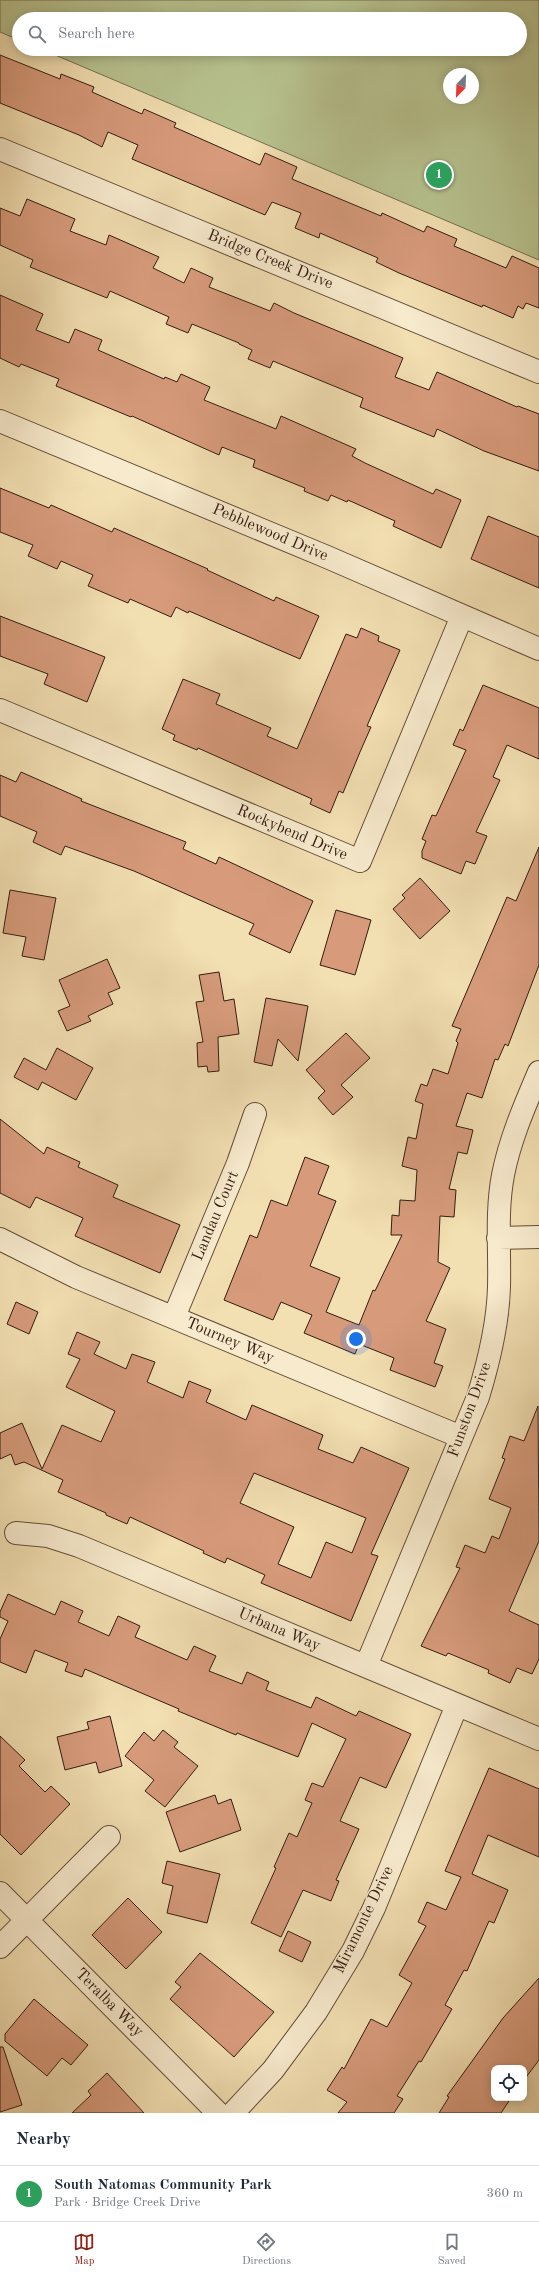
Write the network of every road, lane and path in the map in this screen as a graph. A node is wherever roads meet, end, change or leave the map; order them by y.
1 (0, 149) edge
2 (539, 372) edge
3 (0, 421) edge
4 (462, 616) junction
5 (539, 649) edge
6 (0, 710) edge
7 (539, 1072) edge
8 (255, 1114) dead end
9 (539, 1237) edge
10 (498, 1238) junction
11 (0, 1239) edge
12 (174, 1318) junction
13 (461, 1437) junction
14 (16, 1533) dead end
15 (366, 1666) junction
16 (457, 1705) junction
17 (539, 1739) edge
18 (109, 1837) dead end
19 (0, 1893) edge
20 (27, 1920) junction
21 (0, 1947) edge
22 (218, 2113) edge
23 (233, 2113) edge

1 - 2 street, Bridge Creek Drive
3 - 4 street, Pebblewood Drive
4 - 5 street, Pebblewood Drive
4 - 6 street, Rockybend Drive
7 - 10 street, Funston Drive
8 - 12 street, Landau Court
9 - 10 street
10 - 13 street, Funston Drive
11 - 12 street, Tourney Way
12 - 13 street, Tourney Way
13 - 15 street, Funston Drive
14 - 15 street, Urbana Way
15 - 16 street, Urbana Way
16 - 17 street, Urbana Way
16 - 23 street, Miramonte Drive
18 - 20 street
19 - 20 street, Teralba Way
20 - 21 street
20 - 22 street, Teralba Way

